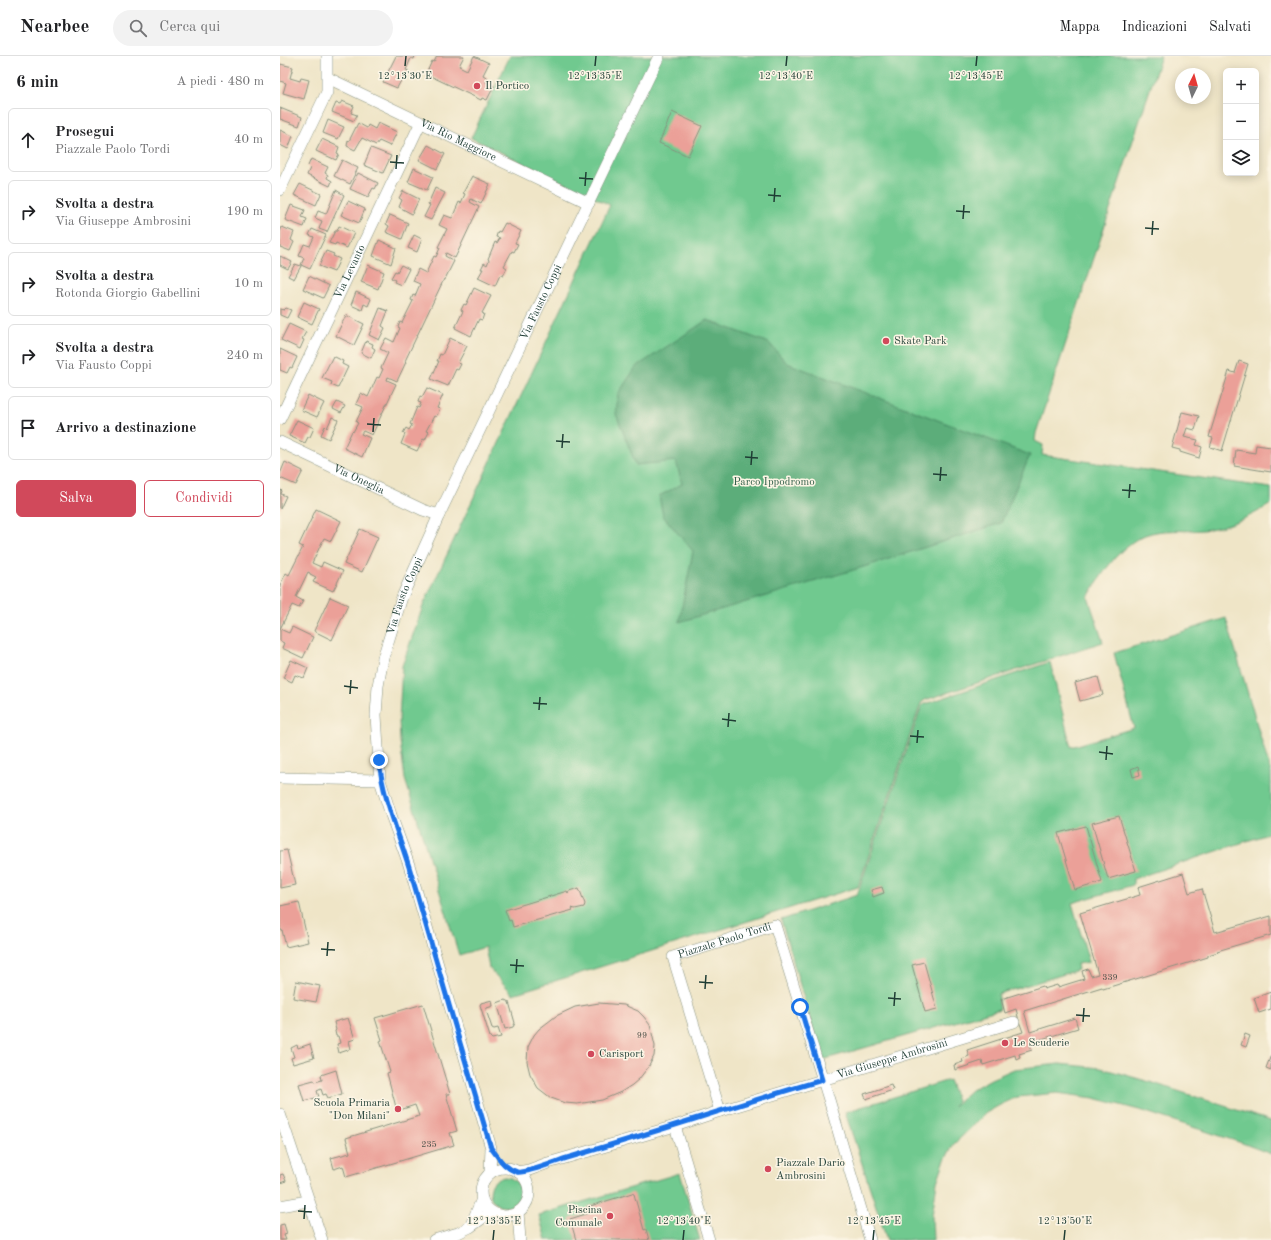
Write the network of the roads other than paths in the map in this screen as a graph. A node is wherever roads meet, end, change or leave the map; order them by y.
1 (327, 56) edge
2 (659, 56) edge
3 (328, 78) junction
4 (420, 124) junction
5 (280, 190) edge
6 (588, 203) junction
7 (280, 419) edge
8 (280, 442) edge
9 (439, 515) junction
10 (280, 778) edge
11 (380, 780) junction
12 (1014, 1022) dead end
13 (822, 1080) junction
14 (720, 1111) junction
15 (280, 1114) edge
16 (675, 1126) junction
17 (491, 1148) junction
18 (548, 1164) junction
19 (507, 1168) junction
20 (518, 1172) junction
21 (490, 1173) junction
22 (528, 1187) junction
23 (482, 1199) junction
24 (308, 1201) junction
25 (280, 1206) edge
26 (492, 1212) junction
27 (518, 1212) junction
28 (504, 1216) junction
29 (470, 1227) junction
30 (322, 1240) edge
31 (434, 1240) edge
32 (519, 1240) edge
33 (709, 1240) edge
34 (870, 1240) edge

1 - 3 street
2 - 6 street, Via Fausto Coppi
3 - 4 street, Via Rio Maggiore
3 - 5 street
4 - 6 street, Via Rio Maggiore
4 - 7 street, Via Levanto
6 - 9 street, Via Fausto Coppi
8 - 9 street, Via Oneglia
9 - 11 street, Via Fausto Coppi
10 - 11 street
11 - 17 street, Via Fausto Coppi
12 - 13 street, Via Giuseppe Ambrosini
13 - 14 street, Via Giuseppe Ambrosini
13 - 14 street, Piazzale Paolo Tordi
13 - 34 street
14 - 16 street, Via Giuseppe Ambrosini
15 - 24 street
16 - 18 street, Via Giuseppe Ambrosini
16 - 33 street
17 - 19 street
17 - 21 street, Via Fausto Coppi
18 - 20 street, Via Giuseppe Ambrosini
18 - 22 street
19 - 20 street
19 - 21 street
20 - 22 street
21 - 23 street
22 - 27 street
23 - 26 street
23 - 29 street
24 - 25 street
24 - 30 street
26 - 28 street
26 - 29 street
27 - 28 street
27 - 32 street
28 - 32 street
29 - 31 street

